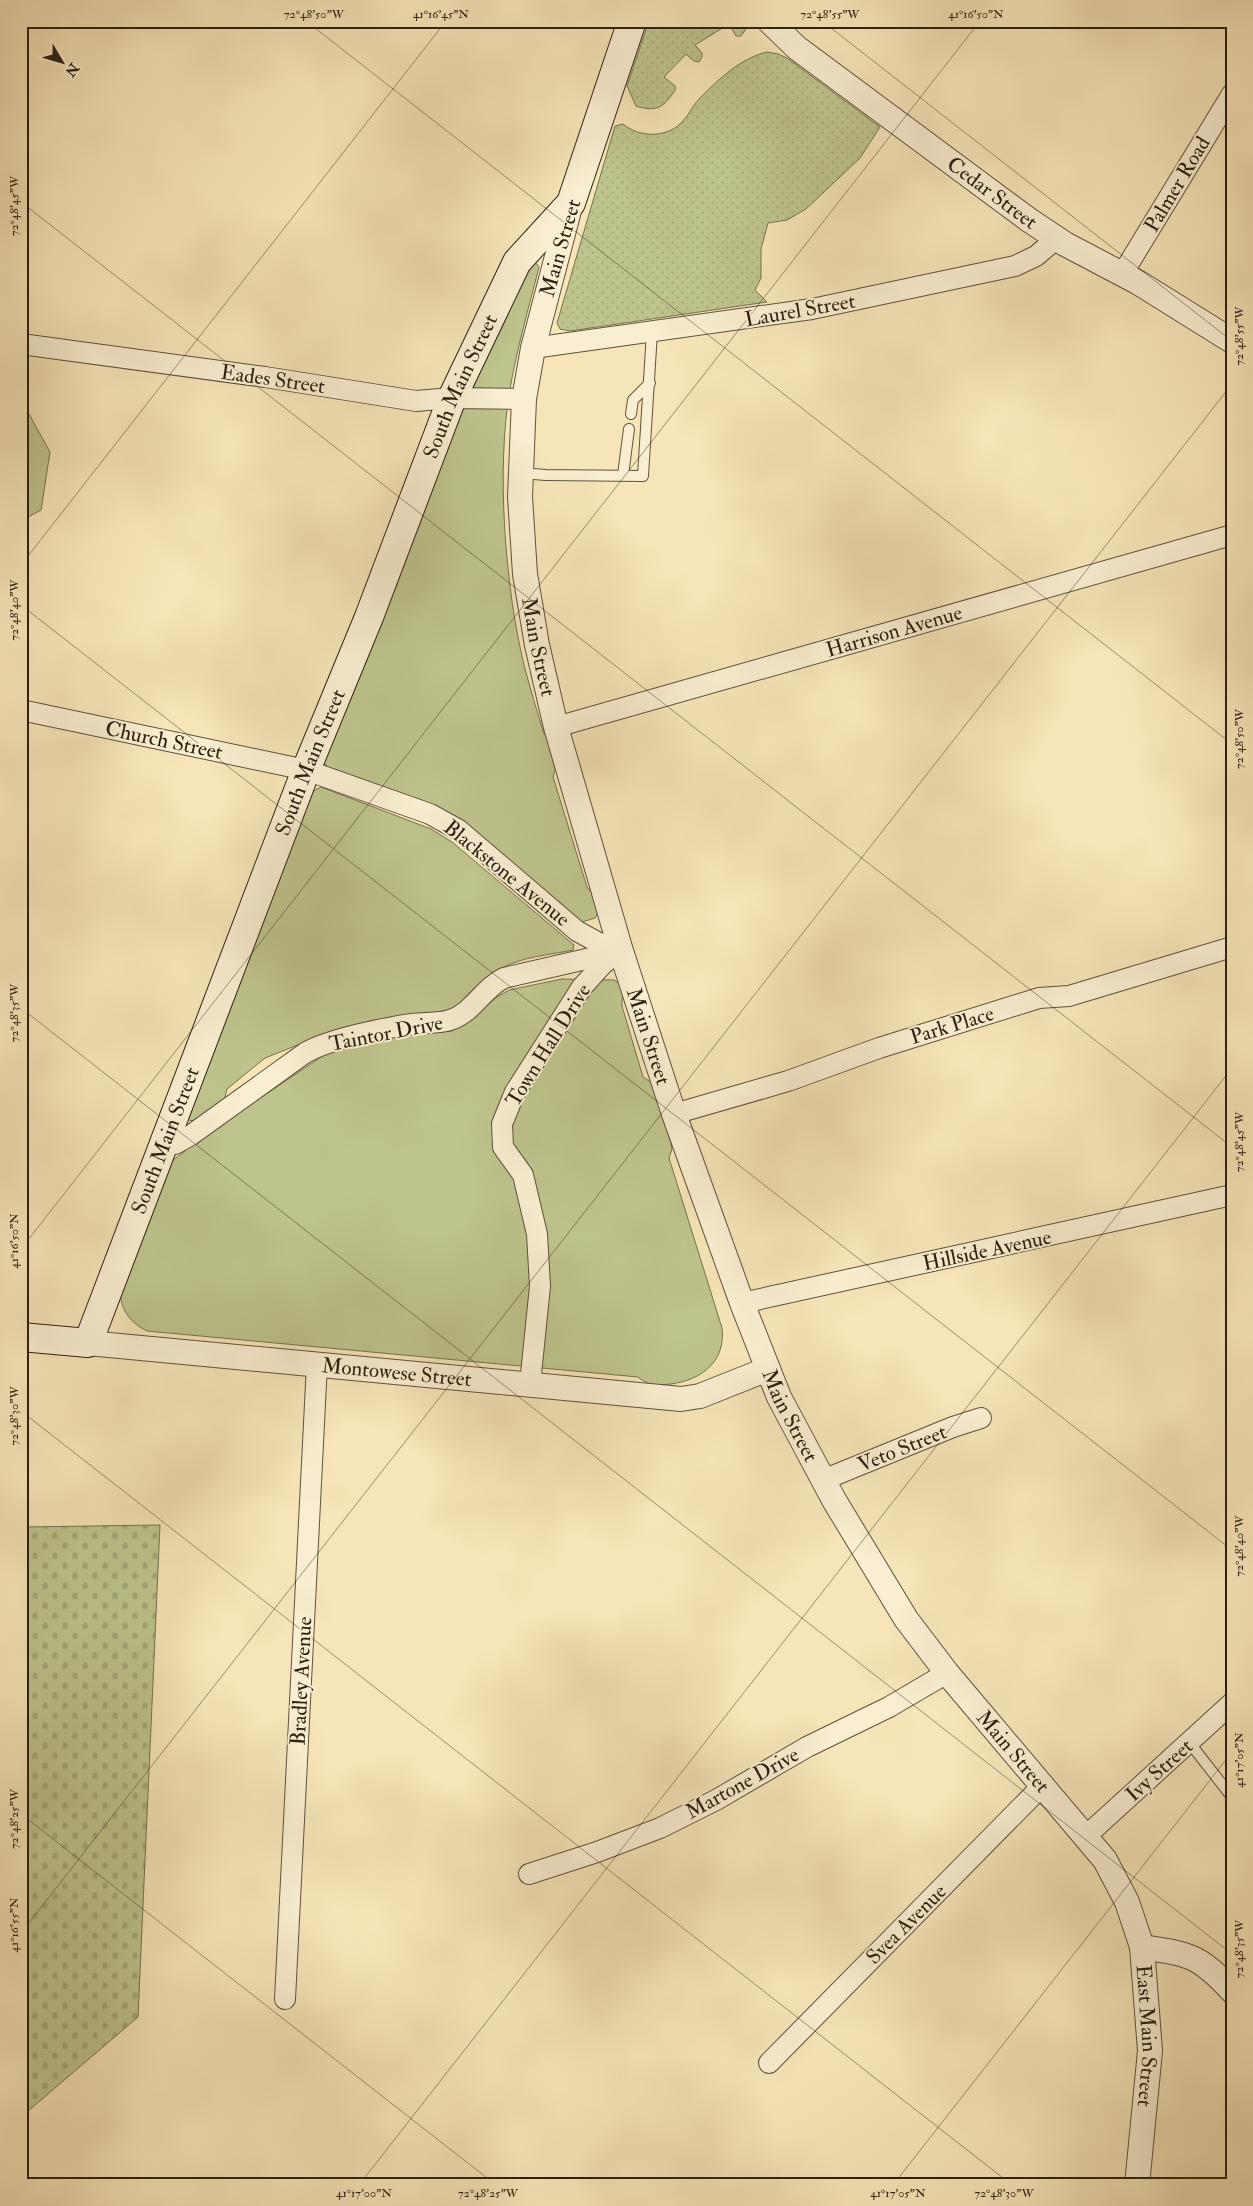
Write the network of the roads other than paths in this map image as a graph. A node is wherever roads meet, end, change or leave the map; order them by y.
1 (632, 21) edge
2 (769, 21) edge
3 (1232, 94) edge
4 (571, 203) junction
5 (1056, 239) junction
6 (1123, 273) junction
7 (652, 332) junction
8 (1232, 341) edge
9 (21, 344) edge
10 (533, 348) junction
11 (650, 383) junction
12 (452, 398) junction
13 (524, 399) junction
14 (631, 414) dead end
15 (629, 429) dead end
16 (521, 473) junction
17 (623, 475) junction
18 (1232, 535) edge
19 (21, 710) edge
20 (556, 727) junction
21 (306, 770) junction
22 (1232, 947) edge
23 (621, 951) junction
24 (674, 1114) junction
25 (163, 1145) junction
26 (1232, 1195) edge
27 (742, 1303) junction
28 (21, 1337) edge
29 (88, 1343) junction
30 (317, 1364) junction
31 (768, 1369) junction
32 (530, 1384) junction
33 (981, 1418) dead end
34 (823, 1480) junction
35 (947, 1673) junction
36 (1232, 1703) edge
37 (1190, 1742) junction
38 (1043, 1785) junction
39 (1232, 1797) edge
40 (1086, 1836) junction
41 (529, 1874) dead end
42 (1142, 1947) junction
43 (1232, 1991) edge
44 (285, 1998) dead end
45 (769, 2063) dead end
46 (1137, 2185) edge

1 - 4 main road, Main Street
2 - 5 street, Cedar Street
3 - 6 street, Palmer Road
4 - 10 street, Main Street
4 - 12 main road, South Main Street
5 - 6 street, Cedar Street
5 - 7 street, Laurel Street
6 - 8 street, Cedar Street
7 - 10 street, Laurel Street
7 - 11 lane
9 - 12 street, Eades Street
10 - 13 street, Main Street
11 - 14 lane
11 - 17 lane
12 - 13 street, Eades Street
12 - 21 main road, South Main Street
13 - 16 street, Main Street
15 - 17 lane
16 - 17 lane
16 - 20 street, Main Street
18 - 20 street, Harrison Avenue
19 - 21 street, Church Street
20 - 23 street, Main Street
21 - 23 street, Blackstone Avenue
21 - 25 main road, South Main Street
22 - 24 street, Park Place
23 - 24 street, Main Street
23 - 25 street, Taintor Drive
23 - 32 street, Town Hall Drive
24 - 27 street, Main Street
25 - 29 main road, South Main Street
26 - 27 street, Hillside Avenue
27 - 31 street, Main Street
28 - 29 main road, Montowese Street
29 - 30 street, Montowese Street
30 - 32 street, Montowese Street
30 - 44 street, Bradley Avenue
31 - 32 street, Montowese Street
31 - 34 street, Main Street
33 - 34 street, Veto Street
34 - 35 street, Main Street
35 - 38 street, Main Street
35 - 41 street, Martone Drive
36 - 37 street, Ivy Street
37 - 39 lane
37 - 40 street, Ivy Street
38 - 40 street, Main Street
38 - 45 street, Svea Avenue
40 - 42 street, Main Street
42 - 43 street
42 - 46 street, East Main Street

